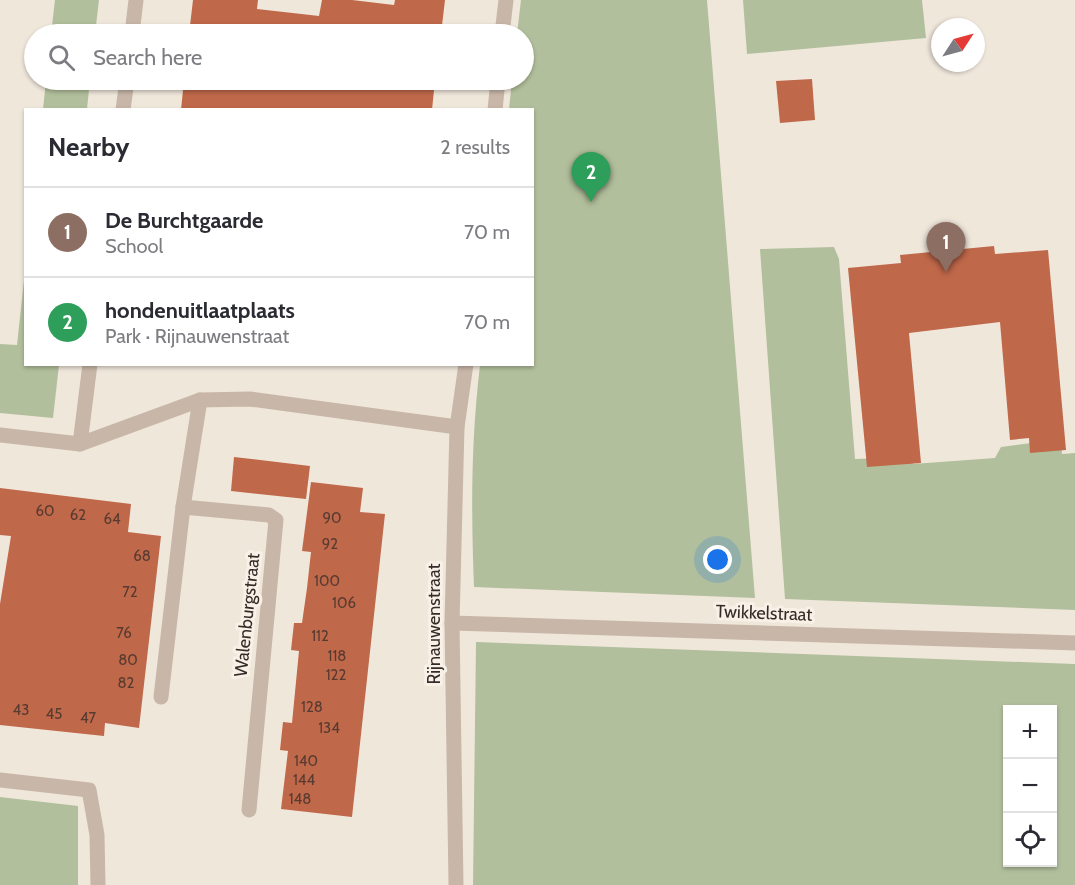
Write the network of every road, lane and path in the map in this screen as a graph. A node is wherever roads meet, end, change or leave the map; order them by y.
1 (136, 0) edge
2 (506, 0) edge
3 (133, 24) edge
4 (503, 24) edge
5 (126, 90) edge
6 (497, 90) edge
7 (123, 108) edge
8 (495, 108) edge
9 (90, 366) edge
10 (466, 366) edge
11 (200, 400) junction
12 (457, 427) junction
13 (0, 435) edge
14 (80, 444) junction
15 (183, 507) junction
16 (452, 623) junction
17 (1075, 643) edge
18 (161, 697) dead end
19 (0, 780) edge
20 (249, 810) dead end
21 (98, 885) edge
22 (456, 885) edge

1 - 3 street
2 - 4 street
5 - 7 street
6 - 8 street
9 - 14 street
10 - 12 street, Rijnauwenstraat
11 - 12 street
11 - 14 street
11 - 15 street
12 - 16 street, Rijnauwenstraat
13 - 14 street
15 - 18 street
15 - 20 street, Walenburgstraat
16 - 17 street, Twikkelstraat
16 - 22 street, Rijnauwenstraat
19 - 21 street

